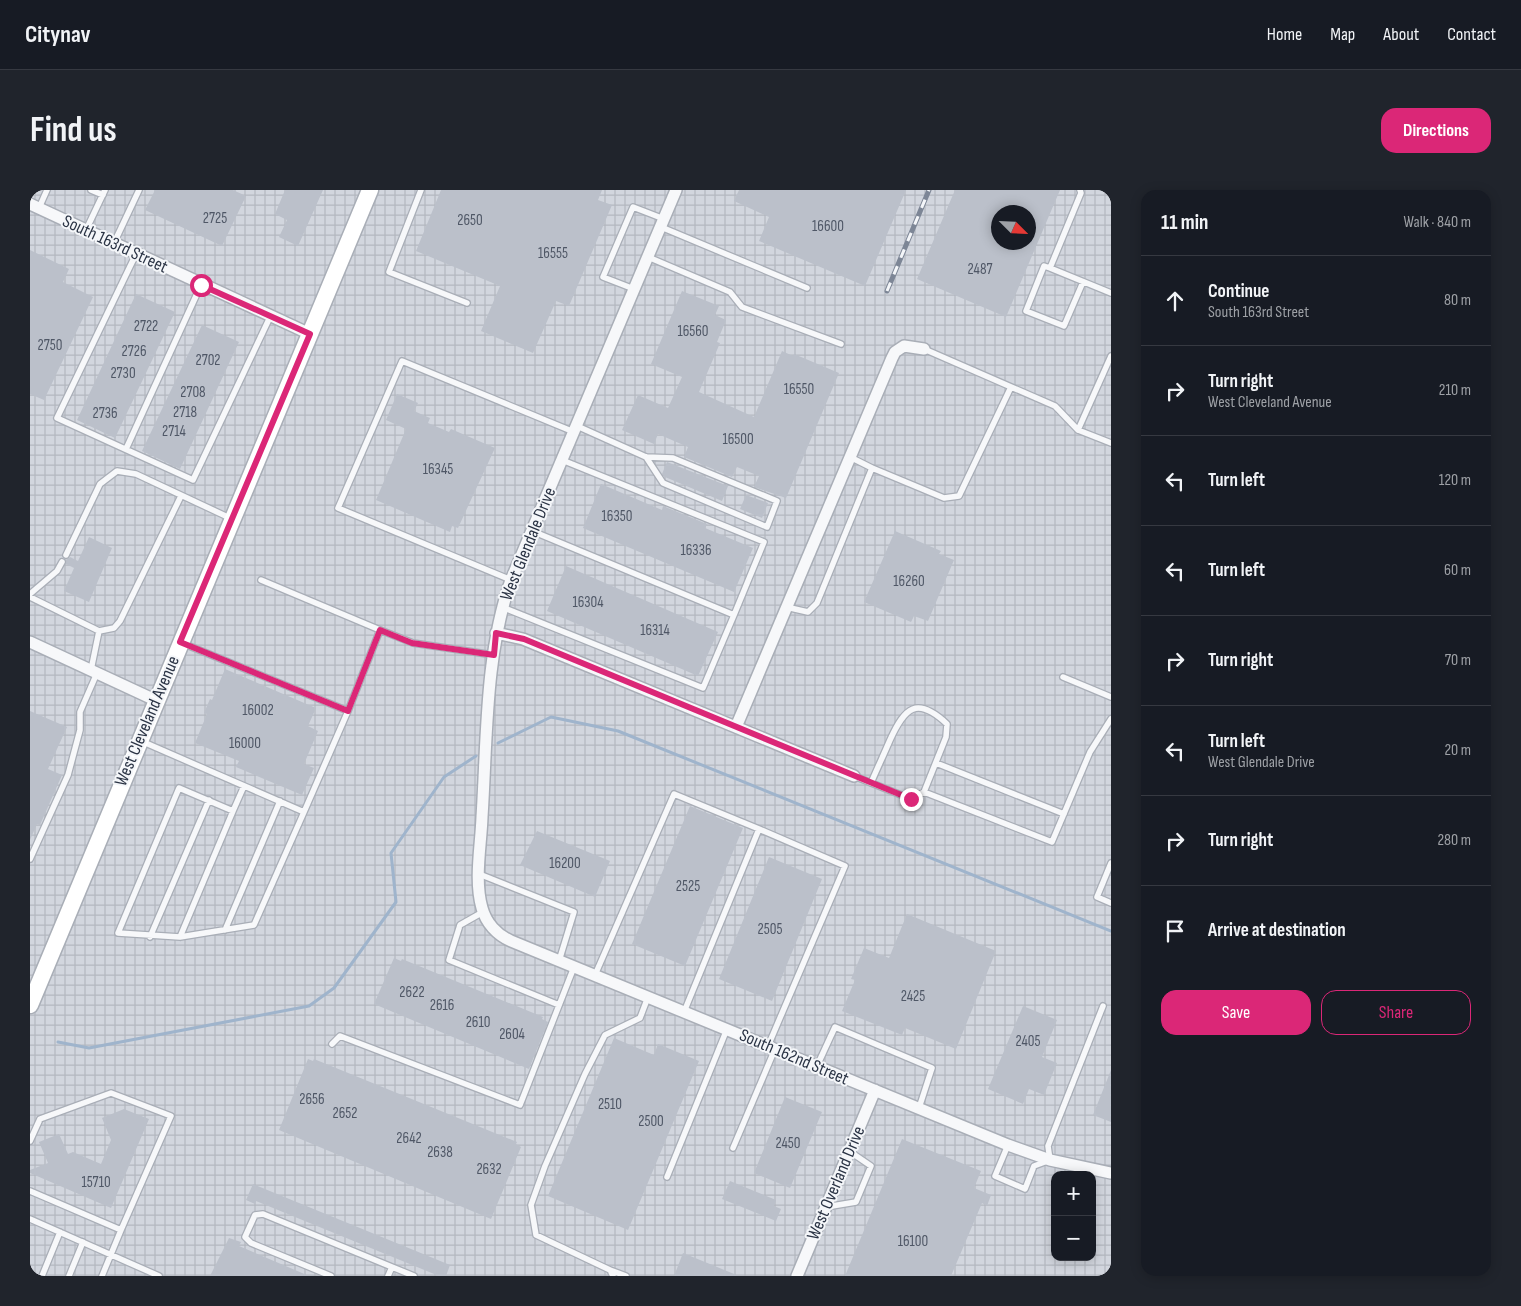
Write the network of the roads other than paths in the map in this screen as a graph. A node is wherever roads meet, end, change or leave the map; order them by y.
1 (47, 190) edge
2 (91, 190) edge
3 (138, 190) edge
4 (370, 190) edge
5 (421, 190) edge
6 (676, 190) edge
7 (1080, 190) edge
8 (104, 193) edge
9 (34, 206) edge
10 (662, 223) junction
11 (86, 230) junction
12 (114, 244) junction
13 (136, 254) junction
14 (648, 258) junction
15 (1050, 268) junction
16 (1083, 282) junction
17 (201, 285) junction
18 (807, 288) dead end
19 (634, 289) junction
20 (1111, 293) edge
21 (467, 303) dead end
22 (270, 317) junction
23 (310, 334) junction
24 (841, 344) dead end
25 (924, 349) joint
26 (1111, 356) edge
27 (1011, 387) junction
28 (575, 429) junction
29 (1078, 430) junction
30 (1111, 443) edge
31 (126, 449) junction
32 (646, 457) junction
33 (850, 457) junction
34 (562, 460) junction
35 (872, 468) junction
36 (181, 496) junction
37 (232, 519) junction
38 (532, 531) junction
39 (66, 555) dead end
40 (62, 562) dead end
41 (261, 580) dead end
42 (511, 580) junction
43 (30, 596) edge
44 (502, 606) junction
45 (786, 607) junction
46 (734, 615) junction
47 (380, 630) junction
48 (99, 631) junction
49 (496, 633) junction
50 (30, 642) edge
51 (180, 642) junction
52 (494, 655) junction
53 (94, 671) junction
54 (1063, 677) dead end
55 (1111, 697) edge
56 (156, 700) junction
57 (348, 711) junction
58 (1111, 719) edge
59 (736, 727) junction
60 (139, 741) junction
61 (936, 762) junction
62 (854, 776) joint
63 (871, 783) junction
64 (244, 786) junction
65 (924, 792) junction
66 (208, 800) junction
67 (280, 801) junction
68 (233, 811) junction
69 (304, 812) junction
70 (1064, 814) junction
71 (759, 830) junction
72 (30, 859) edge
73 (1111, 863) edge
74 (479, 874) junction
75 (1111, 903) edge
76 (485, 916) junction
77 (225, 930) junction
78 (150, 937) junction
79 (180, 937) junction
80 (559, 961) junction
81 (574, 967) junction
82 (594, 975) junction
83 (648, 997) junction
84 (30, 1004) edge
85 (560, 1005) junction
86 (1103, 1006) dead end
87 (684, 1012) junction
88 (727, 1029) junction
89 (332, 1044) dead end
90 (772, 1047) junction
91 (817, 1066) junction
92 (874, 1090) junction
93 (919, 1108) junction
94 (30, 1141) edge
95 (1008, 1144) junction
96 (733, 1148) dead end
97 (849, 1151) junction
98 (1050, 1160) junction
99 (1111, 1173) edge
100 (667, 1178) dead end
101 (30, 1191) edge
102 (826, 1207) junction
103 (30, 1219) edge
104 (121, 1230) junction
105 (60, 1232) junction
106 (83, 1242) junction
107 (111, 1255) junction
108 (392, 1267) junction
109 (612, 1273) edge
110 (42, 1276) edge
111 (69, 1276) edge
112 (102, 1276) edge
113 (159, 1276) edge
114 (331, 1276) edge
115 (388, 1276) edge
116 (414, 1276) edge
117 (626, 1276) edge
118 (797, 1276) edge

1 - 9 lane
2 - 8 lane
3 - 12 lane
4 - 23 main road, West Cleveland Avenue
5 - 21 lane
6 - 10 street, West Glendale Drive
7 - 15 lane
8 - 11 lane
9 - 11 street, South 163rd Street
10 - 14 street, West Glendale Drive
10 - 18 lane
10 - 19 lane
11 - 12 street, South 163rd Street
12 - 13 street, South 163rd Street
13 - 17 street, South 163rd Street
13 - 31 lane
14 - 19 street, West Glendale Drive
14 - 24 lane
15 - 16 lane
15 - 16 lane
16 - 20 lane
17 - 22 street, South 163rd Street
17 - 31 lane
19 - 28 street, West Glendale Drive
22 - 23 street, South 163rd Street
22 - 31 lane
23 - 37 main road, West Cleveland Avenue
25 - 27 lane
25 - 33 street
26 - 29 lane
27 - 29 lane
27 - 35 lane
28 - 32 lane
28 - 34 street, West Glendale Drive
28 - 42 lane
29 - 30 lane
32 - 32 lane
33 - 35 lane
33 - 45 street
34 - 38 street, West Glendale Drive
34 - 46 lane
35 - 45 lane
36 - 37 lane
36 - 39 lane
36 - 48 lane
37 - 51 main road, West Cleveland Avenue
38 - 42 street, West Glendale Drive
38 - 46 lane
40 - 43 lane
41 - 47 lane
42 - 44 street, West Glendale Drive
43 - 48 lane
44 - 46 lane
44 - 49 street, West Glendale Drive
45 - 59 street
47 - 52 lane
47 - 57 lane
48 - 53 lane
49 - 52 street, West Glendale Drive
49 - 59 street
50 - 53 street
51 - 56 main road, West Cleveland Avenue
51 - 57 lane
52 - 74 street, West Glendale Drive
53 - 56 street
53 - 72 lane
54 - 55 lane
56 - 60 main road, West Cleveland Avenue
57 - 69 lane
58 - 70 lane
59 - 62 street
60 - 64 lane
60 - 84 main road, West Cleveland Avenue
61 - 63 lane
61 - 65 lane
61 - 70 lane
62 - 63 lane
63 - 65 lane
64 - 67 lane
64 - 68 lane
65 - 70 lane
66 - 68 lane
66 - 78 lane
66 - 78 lane
67 - 69 lane
67 - 77 lane
68 - 79 lane
69 - 77 lane
71 - 82 lane
71 - 87 lane
71 - 90 lane
73 - 75 lane
74 - 76 street, West Glendale Drive
74 - 80 lane
76 - 80 street, South 162nd Street
76 - 85 lane
77 - 79 lane
78 - 79 lane
80 - 81 street, South 162nd Street
81 - 82 street, South 162nd Street
81 - 85 lane
82 - 83 street, South 162nd Street
83 - 87 street, South 162nd Street
83 - 109 lane
85 - 89 lane
86 - 98 lane
87 - 88 street, South 162nd Street
88 - 90 street, South 162nd Street
88 - 100 lane
90 - 91 street, South 162nd Street
90 - 96 lane
91 - 92 street, South 162nd Street
91 - 93 lane
92 - 93 street, South 162nd Street
92 - 97 street, West Overland Drive
93 - 95 street, South 162nd Street
94 - 104 lane
95 - 98 street, South 162nd Street
95 - 98 lane
97 - 102 street, West Overland Drive
97 - 102 lane
98 - 99 street, South 162nd Street
101 - 104 lane
102 - 118 street, West Overland Drive
103 - 105 lane
104 - 107 lane
105 - 106 lane
105 - 110 lane
106 - 107 lane
106 - 111 lane
107 - 112 lane
107 - 113 lane
108 - 114 lane
108 - 115 lane
108 - 116 lane
109 - 117 lane

